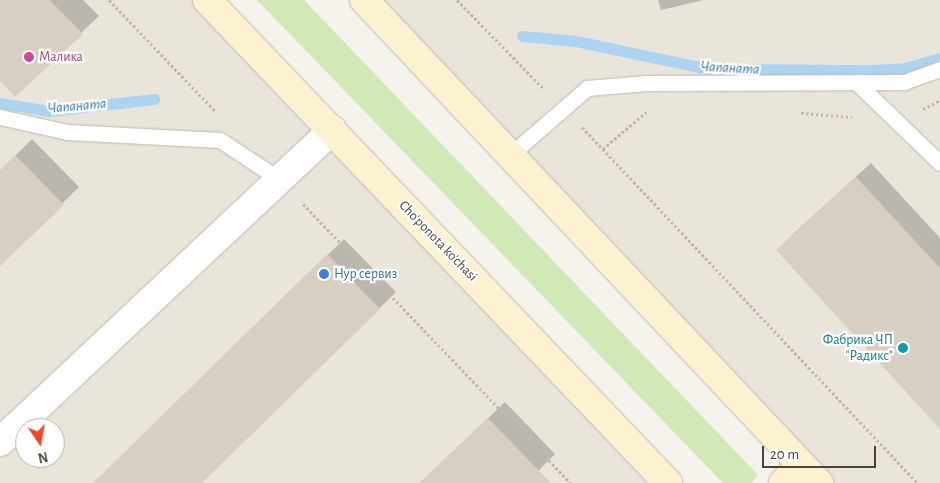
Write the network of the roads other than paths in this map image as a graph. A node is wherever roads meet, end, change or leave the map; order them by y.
1 (207, 0) edge
2 (364, 0) edge
3 (940, 69) edge
4 (856, 82) junction
5 (0, 117) edge
6 (332, 130) junction
7 (510, 154) junction
8 (940, 163) edge
9 (279, 179) junction
10 (0, 442) edge
11 (801, 477) edge
12 (668, 483) edge

1 - 6 main road, Cho'ponota ko'chasi
2 - 7 main road
3 - 4 lane
4 - 7 lane
4 - 8 lane
5 - 9 lane
6 - 9 street
6 - 12 main road, Cho'ponota ko'chasi
7 - 11 main road
9 - 10 street

